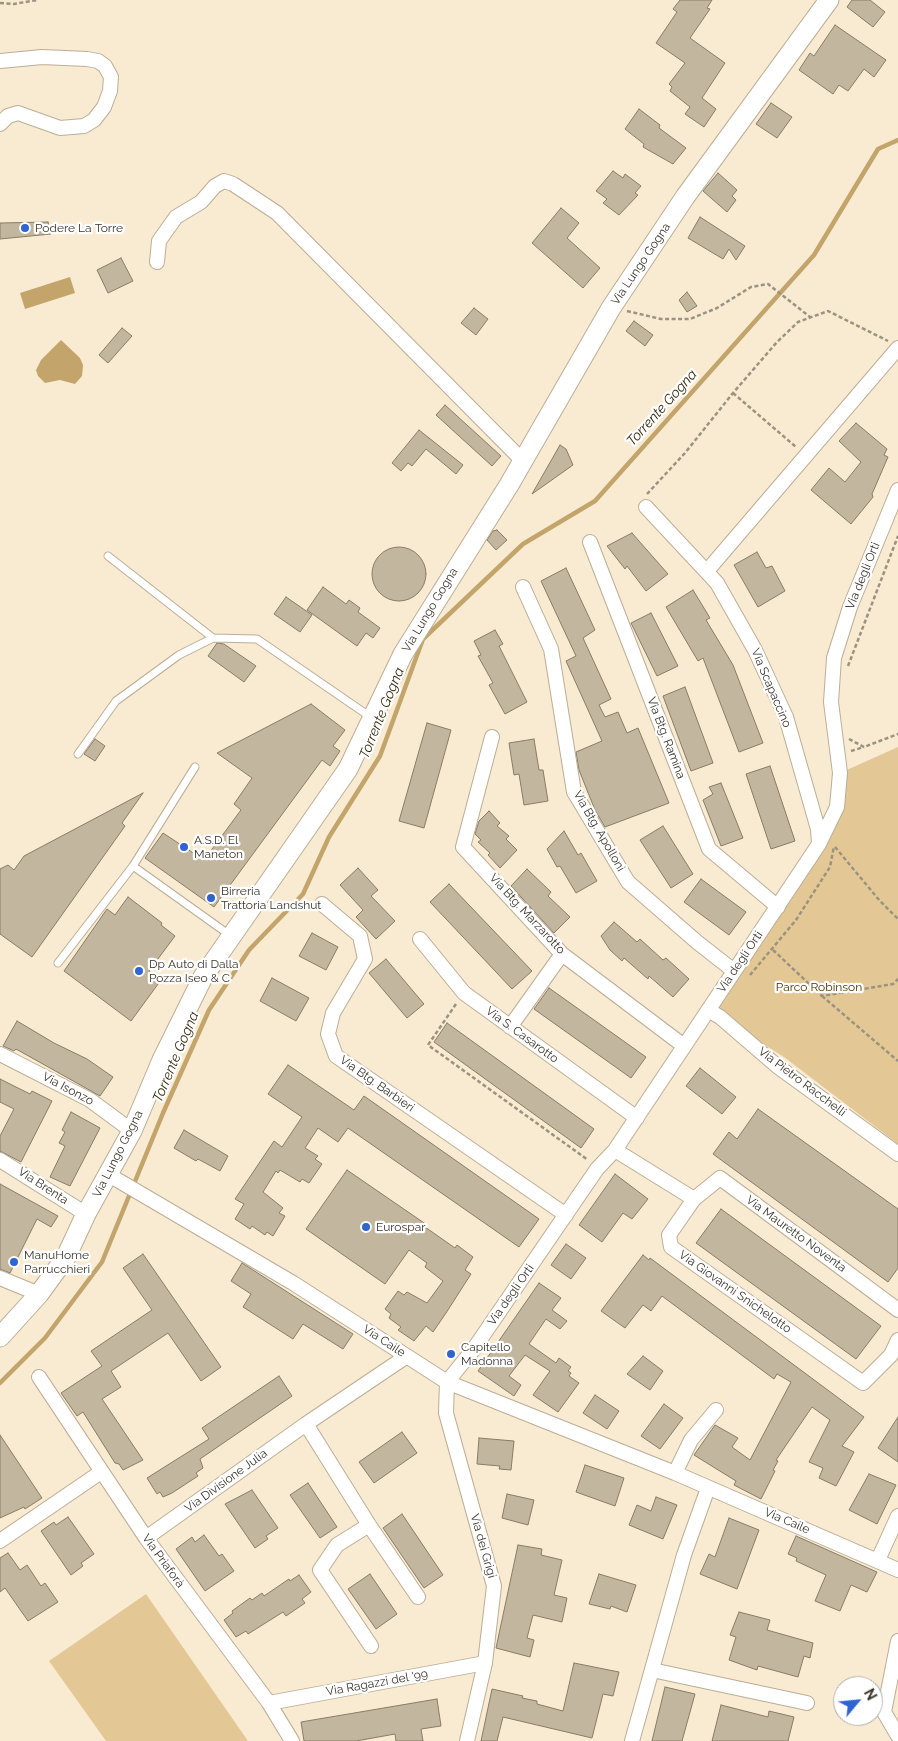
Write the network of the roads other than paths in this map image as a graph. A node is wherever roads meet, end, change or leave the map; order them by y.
1 (829, 0) edge
2 (0, 61) edge
3 (0, 124) edge
4 (157, 262) dead end
5 (895, 346) edge
6 (523, 461) junction
7 (898, 490) edge
8 (646, 506) road end
9 (590, 542) dead end
10 (108, 556) dead end
11 (706, 571) junction
12 (523, 587) dead end
13 (213, 638) junction
14 (372, 718) junction
15 (492, 737) dead end
16 (78, 754) dead end
17 (195, 767) dead end
18 (819, 844) junction
19 (133, 866) junction
20 (322, 904) dead end
21 (778, 907) junction
22 (232, 936) junction
23 (420, 939) dead end
24 (562, 954) junction
25 (58, 963) dead end
26 (734, 971) junction
27 (708, 1010) junction
28 (510, 1027) junction
29 (684, 1046) junction
30 (0, 1054) edge
31 (637, 1118) junction
32 (132, 1131) junction
33 (615, 1150) junction
34 (898, 1154) edge
35 (0, 1160) edge
36 (114, 1178) junction
37 (694, 1199) junction
38 (86, 1214) junction
39 (566, 1215) junction
40 (0, 1278) edge
41 (39, 1294) junction
42 (898, 1310) edge
43 (0, 1337) edge
44 (898, 1340) edge
45 (407, 1356) junction
46 (39, 1377) dead end
47 (447, 1382) junction
48 (716, 1410) dead end
49 (306, 1424) junction
50 (101, 1472) junction
51 (675, 1473) junction
52 (708, 1488) junction
53 (898, 1516) edge
54 (369, 1525) junction
55 (146, 1538) junction
56 (0, 1541) edge
57 (878, 1560) junction
58 (898, 1570) edge
59 (418, 1597) dead end
60 (898, 1641) edge
61 (371, 1646) dead end
62 (485, 1664) junction
63 (652, 1670) junction
64 (270, 1703) junction
65 (807, 1703) dead end
66 (898, 1736) edge
67 (292, 1741) edge
68 (467, 1741) edge
69 (632, 1741) edge

1 - 6 street, Via Lungo Gogna
2 - 3 street
4 - 6 street
5 - 11 street
6 - 14 street, Via Lungo Gogna
7 - 18 street, Via degli Orti
8 - 11 street, Via Scapaccino
9 - 21 street, Via Btg. Ramina
10 - 13 lane
11 - 18 street, Via Scapaccino
12 - 26 street, Via Btg. Apolloni
13 - 14 lane
13 - 16 lane
14 - 22 street, Via Lungo Gogna
15 - 24 street, Via Btg. Marzarotto
17 - 19 lane
18 - 21 street, Via degli Orti
19 - 22 lane
19 - 25 lane
20 - 39 street, Via Btg. Barbieri
21 - 26 street, Via degli Orti
22 - 32 street, Via Lungo Gogna
23 - 28 street, Via S. Casarotto
24 - 28 street
24 - 29 street, Via Btg. Marzarotto
26 - 27 street, Via degli Orti
27 - 29 street, Via degli Orti
27 - 34 street, Via Pietro Racchelli
28 - 31 street, Via S. Casarotto
29 - 31 street, Via degli Orti
30 - 32 street, Via Isonzo
31 - 33 street, Via degli Orti
32 - 36 street, Via Lungo Gogna
33 - 37 street
33 - 39 street, Via degli Orti
35 - 38 street, Via Brenta
36 - 38 street, Via Lungo Gogna
36 - 45 street, Via Caile
37 - 42 street, Via Mauretto Noventa
37 - 44 street, Via Giovanni Snichelotto
38 - 41 street, Via Lungo Gogna
39 - 47 street, Via degli Orti
40 - 41 street
41 - 43 street, Via Lungo Gogna
45 - 47 street, Via Caile
45 - 49 street, Via Divisione Julia
46 - 50 street, Via Priaforà
47 - 51 street, Via Caile
47 - 62 street, Via dei Grigi
48 - 51 street
49 - 54 street
49 - 55 street, Via Divisione Julia
50 - 55 street, Via Priaforà
50 - 56 street
51 - 52 street, Via Caile
52 - 57 street, Via Caile
52 - 63 street
53 - 57 street
54 - 59 street
54 - 61 street
55 - 64 street, Via Priaforà
57 - 58 street, Via Caile
60 - 66 street
62 - 64 street, Via Ragazzi del '99
62 - 68 street, Via dei Grigi
63 - 65 street
63 - 69 street
64 - 67 street, Via Priaforà

